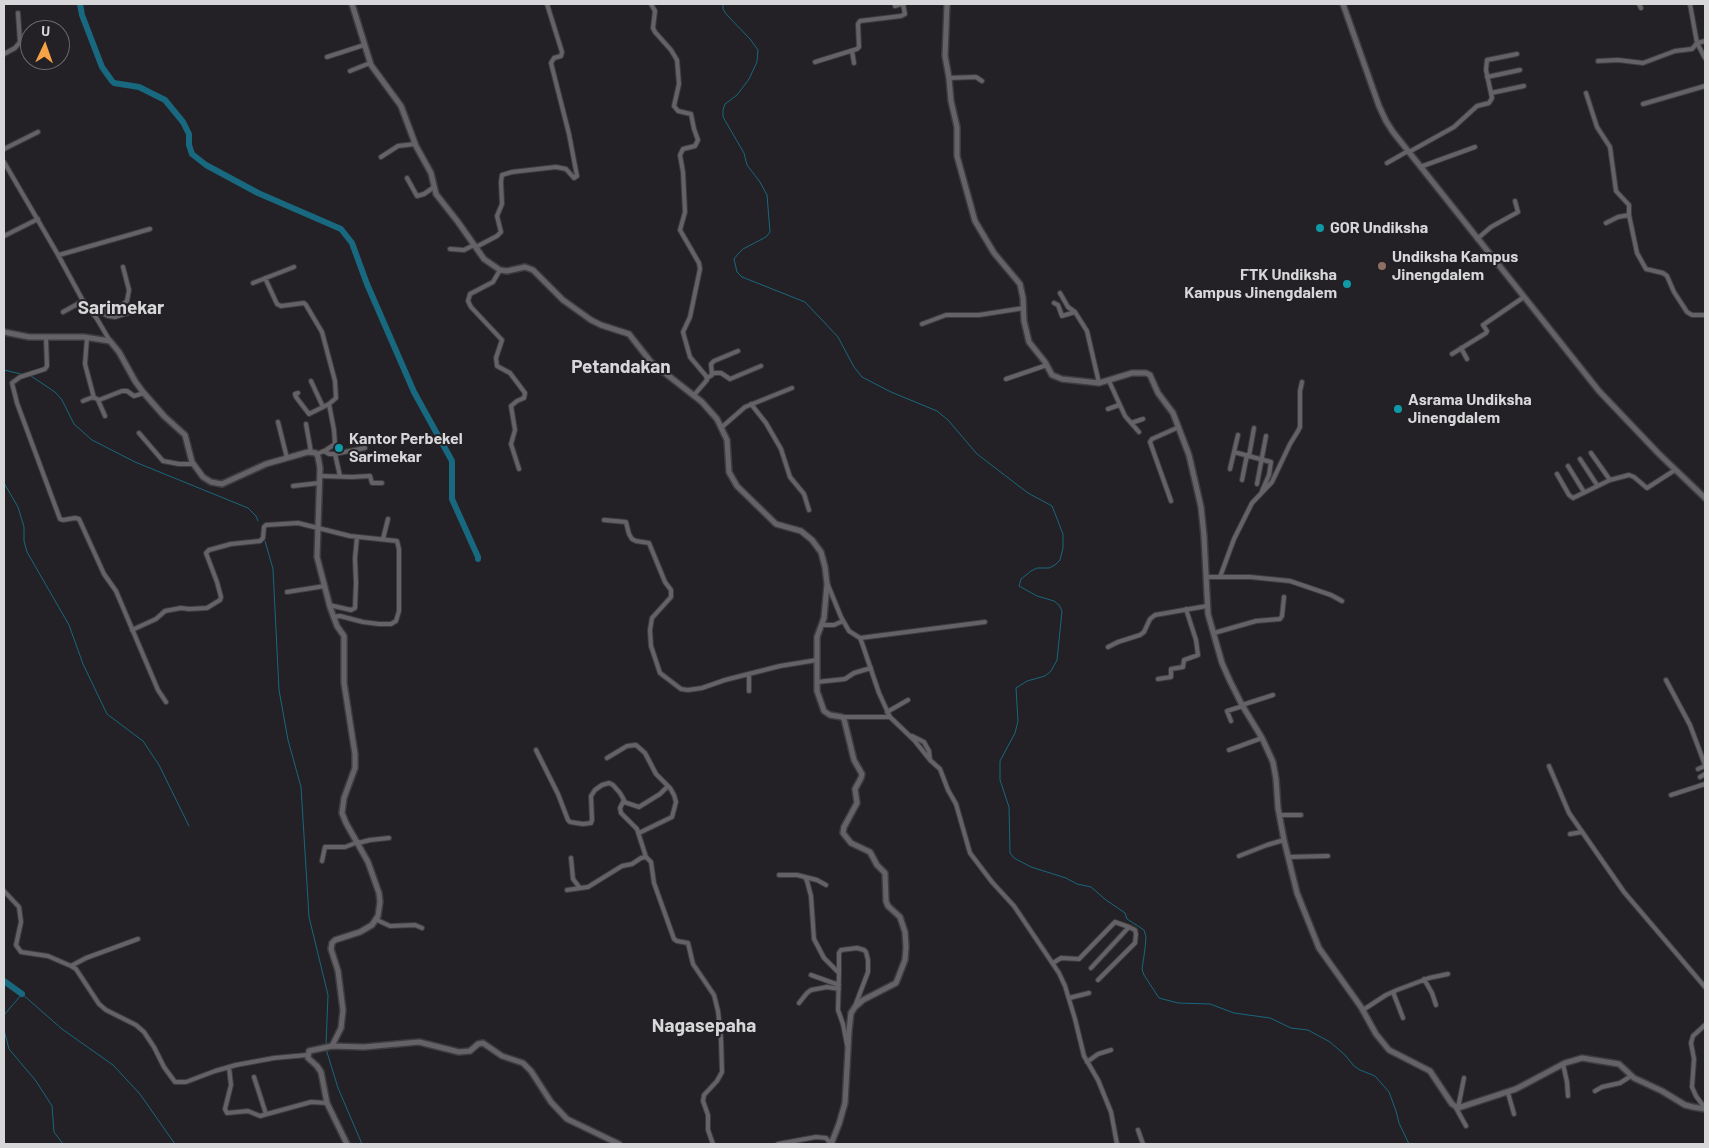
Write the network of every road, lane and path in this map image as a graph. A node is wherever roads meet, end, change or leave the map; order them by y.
1 (352, 4) edge
2 (547, 4) edge
3 (651, 4) edge
4 (902, 4) edge
5 (947, 4) edge
6 (1343, 4) edge
7 (1690, 4) edge
8 (895, 6) dead end
9 (18, 13) dead end
10 (1705, 41) edge
11 (1698, 43) junction
12 (364, 45) junction
13 (852, 51) junction
14 (4, 54) edge
15 (1517, 54) dead end
16 (326, 57) dead end
17 (1705, 58) edge
18 (1598, 60) dead end
19 (816, 62) dead end
20 (370, 63) junction
21 (854, 63) dead end
22 (1520, 70) dead end
23 (350, 71) dead end
24 (1487, 77) junction
25 (949, 78) junction
26 (982, 81) dead end
27 (1524, 86) dead end
28 (1705, 86) edge
29 (1490, 93) junction
30 (1586, 94) dead end
31 (1644, 104) dead end
32 (38, 132) dead end
33 (416, 144) junction
34 (1475, 148) dead end
35 (4, 149) edge
36 (1409, 152) junction
37 (381, 157) dead end
38 (4, 162) edge
39 (1387, 163) dead end
40 (1420, 167) junction
41 (407, 178) dead end
42 (434, 187) junction
43 (1515, 201) dead end
44 (1629, 215) junction
45 (38, 220) junction
46 (1606, 223) dead end
47 (150, 229) dead end
48 (4, 236) edge
49 (1477, 239) junction
50 (475, 246) junction
51 (450, 249) dead end
52 (59, 255) junction
53 (123, 267) dead end
54 (294, 267) dead end
55 (500, 270) junction
56 (265, 278) junction
57 (253, 283) dead end
58 (1060, 293) dead end
59 (1524, 297) junction
60 (83, 301) junction
61 (1054, 303) dead end
62 (159, 308) dead end
63 (1024, 308) junction
64 (62, 312) dead end
65 (100, 312) junction
66 (1075, 312) junction
67 (94, 315) junction
68 (1705, 315) edge
69 (922, 324) dead end
70 (4, 332) edge
71 (46, 338) junction
72 (86, 338) junction
73 (110, 341) junction
74 (1461, 348) junction
75 (738, 351) dead end
76 (1452, 354) dead end
77 (1467, 359) dead end
78 (1047, 365) junction
79 (761, 366) dead end
80 (712, 373) junction
81 (707, 378) junction
82 (1006, 379) dead end
83 (311, 381) dead end
84 (1109, 381) junction
85 (1302, 382) dead end
86 (1099, 383) junction
87 (792, 388) dead end
88 (144, 393) junction
89 (298, 393) dead end
90 (694, 395) junction
91 (96, 399) junction
92 (83, 401) dead end
93 (329, 404) junction
94 (751, 404) junction
95 (1119, 405) junction
96 (323, 407) junction
97 (1108, 409) dead end
98 (105, 416) dead end
99 (1143, 418) dead end
100 (278, 422) dead end
101 (1131, 423) junction
102 (306, 424) dead end
103 (722, 427) junction
104 (1180, 427) junction
105 (1254, 428) dead end
106 (1139, 432) dead end
107 (139, 433) dead end
108 (1238, 435) dead end
109 (1266, 436) dead end
110 (364, 448) dead end
111 (324, 451) junction
112 (1234, 452) junction
113 (314, 453) junction
114 (1591, 453) dead end
115 (335, 454) junction
116 (1248, 456) junction
117 (287, 458) junction
118 (1261, 459) junction
119 (1580, 459) dead end
120 (193, 464) junction
121 (1568, 466) dead end
122 (519, 469) dead end
123 (1230, 469) dead end
124 (1676, 470) junction
125 (1557, 474) dead end
126 (320, 476) junction
127 (340, 476) junction
128 (1242, 480) dead end
129 (1610, 480) junction
130 (319, 483) junction
131 (382, 483) dead end
132 (1257, 484) dead end
133 (293, 486) dead end
134 (1598, 486) junction
135 (1584, 492) junction
136 (1261, 493) junction
137 (1705, 498) edge
138 (1171, 501) dead end
139 (809, 510) dead end
140 (388, 519) dead end
141 (604, 520) dead end
142 (318, 527) junction
143 (357, 537) junction
144 (383, 539) junction
145 (1206, 577) junction
146 (1220, 577) junction
147 (827, 584) junction
148 (325, 586) junction
149 (287, 592) dead end
150 (1284, 597) dead end
151 (1342, 601) dead end
152 (329, 605) junction
153 (1207, 606) junction
154 (1186, 609) junction
155 (334, 616) junction
156 (843, 621) junction
157 (985, 622) dead end
158 (822, 625) junction
159 (132, 630) junction
160 (1214, 633) junction
161 (860, 638) junction
162 (1108, 647) dead end
163 (817, 660) junction
164 (871, 668) junction
165 (749, 675) junction
166 (1158, 679) dead end
167 (1666, 680) dead end
168 (816, 682) junction
169 (1239, 685) dead end
170 (1233, 688) junction
171 (749, 690) dead end
172 (1273, 695) dead end
173 (908, 700) dead end
174 (166, 702) dead end
175 (1242, 706) junction
176 (887, 712) junction
177 (890, 717) junction
178 (843, 718) junction
179 (1231, 721) dead end
180 (1262, 738) junction
181 (536, 750) dead end
182 (1229, 750) dead end
183 (607, 758) dead end
184 (1549, 766) dead end
185 (1705, 766) edge
186 (1698, 769) dead end
187 (1705, 774) edge
188 (1700, 777) dead end
189 (1705, 784) edge
190 (668, 786) junction
191 (1671, 795) dead end
192 (624, 802) junction
193 (1279, 815) junction
194 (1301, 815) dead end
195 (1582, 832) junction
196 (639, 833) junction
197 (1570, 834) dead end
198 (389, 838) dead end
199 (1284, 840) junction
200 (358, 843) junction
201 (1239, 856) dead end
202 (1288, 856) junction
203 (1328, 856) dead end
204 (646, 857) junction
205 (571, 858) dead end
206 (322, 862) dead end
207 (779, 875) dead end
208 (804, 877) junction
209 (826, 885) dead end
210 (580, 888) junction
211 (567, 890) dead end
212 (4, 891) edge
213 (377, 920) junction
214 (422, 928) dead end
215 (1129, 928) junction
216 (138, 940) dead end
217 (1053, 963) junction
218 (71, 966) junction
219 (1090, 968) dead end
220 (839, 974) junction
221 (1448, 974) dead end
222 (811, 975) dead end
223 (1424, 979) junction
224 (1098, 980) dead end
225 (839, 987) junction
226 (1705, 987) edge
227 (1394, 992) junction
228 (1089, 993) dead end
229 (1069, 998) junction
230 (799, 1003) dead end
231 (1436, 1005) dead end
232 (855, 1006) junction
233 (1363, 1010) junction
234 (1403, 1018) dead end
235 (1705, 1025) edge
236 (328, 1047) junction
237 (1112, 1050) dead end
238 (848, 1051) junction
239 (307, 1055) junction
240 (1087, 1062) junction
241 (1563, 1064) junction
242 (229, 1067) junction
243 (1631, 1076) junction
244 (254, 1077) dead end
245 (1464, 1078) dead end
246 (1595, 1091) dead end
247 (1508, 1093) junction
248 (1568, 1096) dead end
249 (327, 1103) junction
250 (1457, 1108) junction
251 (1705, 1108) edge
252 (266, 1114) junction
253 (1514, 1114) dead end
254 (1466, 1126) dead end
255 (1138, 1130) dead end
256 (347, 1144) edge
257 (619, 1144) edge
258 (713, 1144) edge
259 (778, 1144) edge
260 (831, 1144) edge
261 (1117, 1144) edge
262 (1143, 1144) edge

1 - 12 street
2 - 50 street
3 - 81 street
4 - 8 street
4 - 13 street
5 - 25 street
6 - 36 street
7 - 11 street
9 - 14 street
10 - 11 street
11 - 17 street
11 - 18 street
12 - 16 street
12 - 20 street
13 - 19 street
13 - 21 street
15 - 24 street
20 - 23 street
20 - 33 street
22 - 24 street
24 - 29 street
25 - 26 street
25 - 63 street
27 - 29 street
28 - 31 street
29 - 36 street
30 - 44 street
32 - 35 street
33 - 37 street
33 - 42 street
34 - 40 street
36 - 39 street
36 - 40 street
38 - 45 street
40 - 49 street
41 - 42 street
42 - 50 street
43 - 49 street
44 - 46 street
44 - 68 street
45 - 48 street
45 - 52 street
47 - 52 street
49 - 59 street
50 - 51 street
50 - 55 street
52 - 60 street
53 - 65 street
54 - 56 street
55 - 90 street
55 - 122 street
56 - 57 street
56 - 93 street
58 - 66 street
59 - 74 street
59 - 124 street
60 - 64 street
60 - 67 street
61 - 66 street
62 - 65 street
63 - 69 street
63 - 78 street
65 - 67 street
66 - 86 street
67 - 73 street
70 - 71 street
71 - 72 street
71 - 159 street
72 - 73 street
72 - 91 street
73 - 88 street
74 - 76 street
74 - 77 street
75 - 80 street
78 - 82 street
78 - 86 street
79 - 80 street
80 - 81 street
81 - 90 street
83 - 96 street
84 - 86 street
84 - 95 street
84 - 104 street
85 - 136 street
87 - 94 street
88 - 91 street
88 - 120 street
89 - 96 street
90 - 103 street
91 - 92 street
91 - 98 street
93 - 96 street
93 - 111 street
94 - 103 street
94 - 139 street
95 - 97 street
95 - 101 street
99 - 101 street
100 - 117 street
101 - 106 street
102 - 113 street
103 - 147 street
104 - 138 street
104 - 145 street
105 - 116 street
107 - 120 street
108 - 112 street
109 - 118 street
110 - 115 street
111 - 113 street
111 - 115 street
112 - 116 street
112 - 123 street
113 - 117 street
113 - 126 street
114 - 129 street
115 - 127 street
116 - 118 street
116 - 128 street
117 - 120 street
118 - 132 street
118 - 136 street
119 - 134 street
121 - 135 street
124 - 129 street
124 - 137 street
125 - 135 street
126 - 127 street
126 - 130 street
127 - 131 street
129 - 134 street
130 - 133 street
130 - 142 street
134 - 135 street
136 - 146 street
140 - 144 street
141 - 165 street
142 - 143 street
142 - 148 street
142 - 159 street
143 - 144 street
143 - 152 street
144 - 155 street
145 - 146 street
145 - 153 street
146 - 151 street
147 - 156 street
147 - 158 street
148 - 149 street
148 - 152 street
150 - 160 street
152 - 155 street
153 - 154 street
153 - 160 street
154 - 162 street
154 - 166 street
155 - 200 street
156 - 158 street
156 - 161 street
157 - 161 street
158 - 163 street
159 - 174 street
160 - 170 street
161 - 164 street
163 - 165 street
163 - 168 street
164 - 168 street
164 - 176 street
165 - 171 street
167 - 185 street
168 - 178 street
169 - 170 street
170 - 175 street
172 - 175 street
173 - 176 street
175 - 179 street
175 - 180 street
176 - 177 street
177 - 178 street
177 - 217 street
178 - 232 street
180 - 182 street
180 - 193 street
181 - 192 street
183 - 190 street
184 - 195 street
185 - 186 street
187 - 188 street
189 - 191 street
190 - 192 street
190 - 196 street
192 - 196 street
193 - 194 street
193 - 199 street
195 - 197 street
195 - 226 street
196 - 204 street
198 - 200 street
199 - 201 street
199 - 202 street
200 - 206 street
200 - 213 street
202 - 203 street
202 - 233 street
204 - 210 street
204 - 258 street
205 - 210 street
207 - 208 street
208 - 209 street
208 - 220 street
210 - 211 street
212 - 218 street
213 - 214 street
213 - 236 street
215 - 217 street
215 - 219 street
215 - 224 street
216 - 218 street
217 - 229 street
218 - 242 street
220 - 225 street
220 - 232 street
221 - 223 street
222 - 225 street
223 - 227 street
223 - 231 street
225 - 230 street
225 - 238 street
227 - 233 street
227 - 234 street
228 - 229 street
229 - 240 street
232 - 238 street
233 - 250 street
235 - 251 street
236 - 239 street
236 - 257 street
237 - 240 street
238 - 260 street
239 - 242 street
239 - 249 street
240 - 261 street
241 - 243 street
241 - 247 street
241 - 248 street
242 - 252 street
243 - 246 street
243 - 251 street
244 - 252 street
245 - 250 street
247 - 250 street
247 - 253 street
249 - 252 street
249 - 256 street
250 - 254 street
255 - 262 street
259 - 260 street

